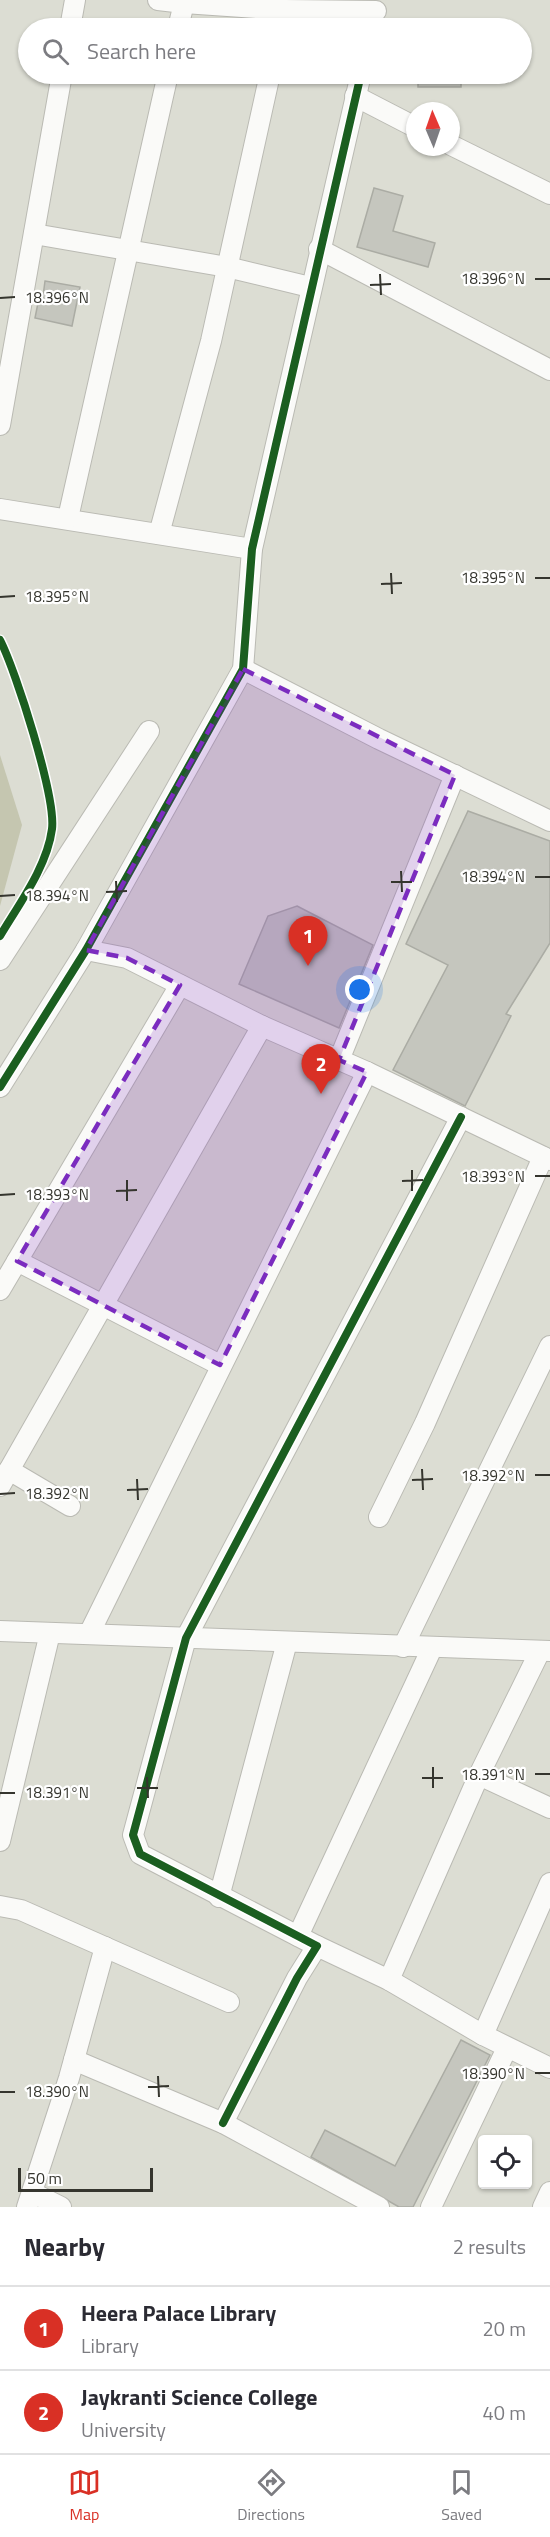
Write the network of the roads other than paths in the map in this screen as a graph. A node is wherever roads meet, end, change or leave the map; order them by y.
1 (75, 0) edge
2 (158, 0) edge
3 (184, 3) junction
4 (375, 13) edge
5 (72, 18) edge
6 (180, 18) edge
7 (276, 18) edge
8 (298, 18) edge
9 (60, 84) edge
10 (166, 84) edge
11 (268, 84) edge
12 (358, 84) edge
13 (355, 96) junction
14 (406, 122) edge
15 (460, 149) edge
16 (550, 194) edge
17 (34, 234) junction
18 (319, 249) junction
19 (127, 252) junction
20 (227, 267) junction
21 (310, 287) junction
22 (550, 370) edge
23 (0, 426) edge
24 (0, 509) edge
25 (68, 518) junction
26 (159, 534) junction
27 (252, 549) junction
28 (243, 669) junction
29 (148, 731) dead end
30 (455, 775) junction
31 (550, 821) edge
32 (86, 950) junction
33 (0, 960) edge
34 (180, 985) junction
35 (262, 1026) junction
36 (339, 1060) junction
37 (367, 1072) junction
38 (0, 1087) edge
39 (461, 1117) junction
40 (547, 1159) edge
41 (17, 1261) junction
42 (0, 1290) edge
43 (103, 1306) junction
44 (550, 1346) edge
45 (220, 1365) junction
46 (4, 1478) edge
47 (70, 1506) dead end
48 (379, 1517) dead end
49 (0, 1631) edge
50 (50, 1633) junction
51 (89, 1634) junction
52 (186, 1638) junction
53 (287, 1642) junction
54 (403, 1647) junction
55 (432, 1648) junction
56 (545, 1651) edge
57 (479, 1775) junction
58 (550, 1809) edge
59 (0, 1841) edge
60 (550, 1883) edge
61 (219, 1897) junction
62 (0, 1906) edge
63 (298, 1936) junction
64 (317, 1946) junction
65 (105, 1947) junction
66 (389, 1980) junction
67 (229, 2002) dead end
68 (483, 2036) junction
69 (507, 2048) junction
70 (74, 2060) junction
71 (550, 2068) edge
72 (224, 2123) junction
73 (550, 2192) edge
74 (30, 2200) edge
75 (61, 2207) edge
76 (379, 2207) edge
77 (431, 2207) edge
78 (543, 2207) edge

1 - 5 street
2 - 3 street
3 - 6 street
3 - 7 street
4 - 8 street
9 - 17 street
10 - 19 street
11 - 20 street
12 - 13 street
13 - 14 street
13 - 18 street
15 - 16 street
17 - 19 street
17 - 23 street
18 - 21 street
18 - 22 street
19 - 20 street
19 - 25 street
20 - 21 street
20 - 26 street
21 - 27 street
24 - 25 street
25 - 26 street
26 - 27 street
27 - 28 street
28 - 30 street
28 - 32 street
29 - 33 street
30 - 31 street
30 - 36 street
32 - 34 street
32 - 38 street
34 - 35 street
34 - 41 street
35 - 36 street
35 - 43 street
36 - 37 street
37 - 39 street
37 - 45 street
39 - 40 street
39 - 52 street
40 - 48 street
41 - 42 street
41 - 43 street
43 - 45 street
43 - 46 street
44 - 54 street
45 - 51 street
46 - 47 street
49 - 50 street
50 - 51 street
50 - 59 street
51 - 52 street
52 - 53 street
52 - 61 street
53 - 54 street
53 - 61 street
54 - 55 street
55 - 56 street
55 - 63 street
56 - 57 street
57 - 58 street
57 - 66 street
60 - 68 street
61 - 63 street
62 - 65 street
63 - 64 street
64 - 66 street
64 - 72 street
65 - 67 street
65 - 70 street
66 - 68 street
68 - 69 street
69 - 71 street
69 - 77 street
70 - 72 street
70 - 74 street
72 - 76 street
73 - 78 street
74 - 75 street

